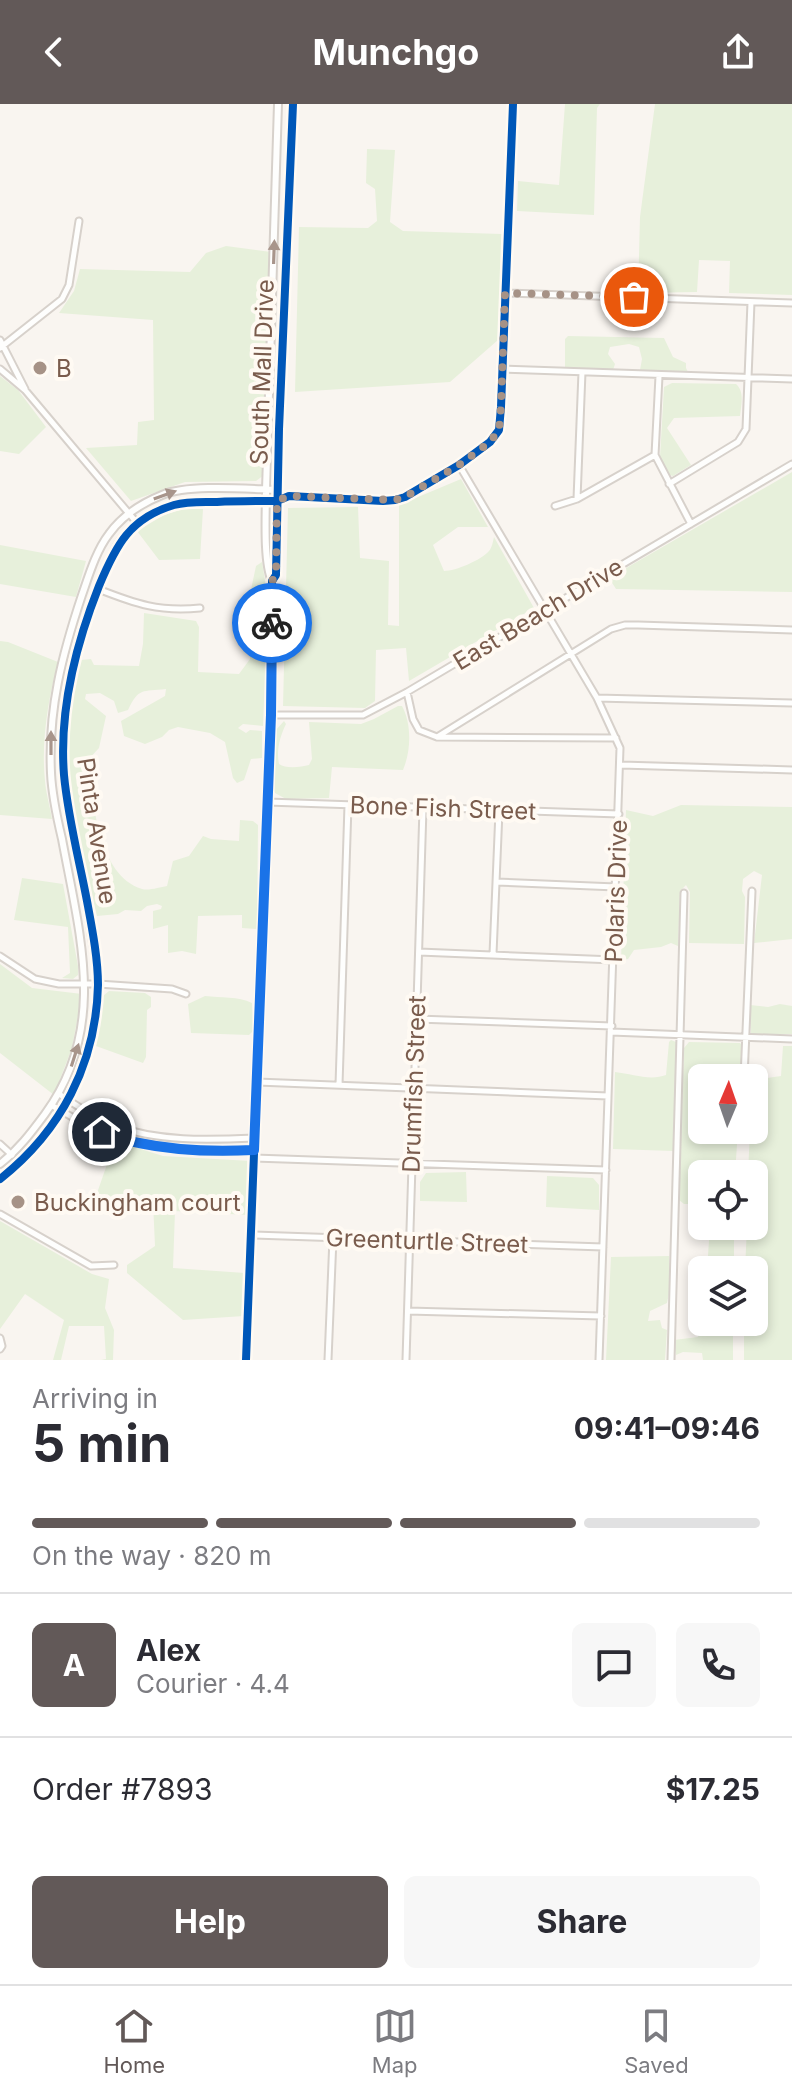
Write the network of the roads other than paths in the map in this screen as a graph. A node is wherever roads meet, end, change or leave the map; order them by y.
1 (278, 104) edge
2 (293, 104) edge
3 (513, 104) edge
4 (79, 221) dead end
5 (505, 293) junction
6 (751, 302) junction
7 (792, 303) edge
8 (1, 344) edge
9 (0, 369) edge
10 (503, 369) junction
11 (582, 372) junction
12 (659, 376) junction
13 (748, 377) junction
14 (792, 379) edge
15 (25, 390) junction
16 (268, 429) junction
17 (279, 429) junction
18 (655, 455) junction
19 (792, 464) edge
20 (459, 465) junction
21 (669, 484) junction
22 (266, 490) junction
23 (277, 490) junction
24 (289, 496) junction
25 (577, 499) junction
26 (266, 501) junction
27 (277, 501) junction
28 (555, 506) dead end
29 (129, 514) junction
30 (137, 523) junction
31 (691, 524) junction
32 (272, 581) junction
33 (98, 589) junction
34 (200, 608) dead end
35 (544, 610) junction
36 (792, 630) edge
37 (570, 655) junction
38 (407, 692) junction
39 (597, 698) junction
40 (792, 703) edge
41 (271, 715) junction
42 (437, 737) junction
43 (617, 738) junction
44 (621, 765) junction
45 (792, 770) edge
46 (64, 774) junction
47 (51, 776) junction
48 (267, 802) junction
49 (348, 805) junction
50 (423, 808) junction
51 (499, 811) junction
52 (619, 814) junction
53 (496, 882) junction
54 (616, 887) junction
55 (752, 891) dead end
56 (684, 893) dead end
57 (419, 952) junction
58 (493, 954) junction
59 (0, 956) edge
60 (614, 960) junction
61 (86, 984) junction
62 (98, 984) junction
63 (186, 994) dead end
64 (417, 1019) junction
65 (612, 1029) junction
66 (681, 1035) junction
67 (746, 1037) junction
68 (792, 1039) edge
69 (745, 1064) edge
70 (257, 1082) junction
71 (339, 1085) junction
72 (413, 1087) junction
73 (59, 1094) junction
74 (608, 1096) junction
75 (69, 1101) junction
76 (51, 1105) junction
77 (62, 1111) junction
78 (100, 1119) junction
79 (95, 1129) junction
80 (255, 1138) junction
81 (214, 1140) junction
82 (0, 1144) edge
83 (254, 1150) junction
84 (213, 1153) junction
85 (12, 1155) junction
86 (254, 1158) junction
87 (0, 1164) edge
88 (411, 1164) junction
89 (606, 1170) junction
90 (0, 1179) edge
91 (0, 1214) edge
92 (251, 1235) junction
93 (333, 1238) junction
94 (410, 1240) junction
95 (603, 1247) junction
96 (114, 1265) dead end
97 (408, 1311) junction
98 (601, 1316) junction
99 (0, 1338) edge
100 (0, 1349) edge
101 (246, 1360) edge
102 (328, 1360) edge
103 (406, 1360) edge
104 (599, 1360) edge
105 (671, 1360) edge

16 -> 1 street, South Mall Drive
2 - 17 street, South Mall Drive
3 - 5 street
4 - 8 street
5 - 6 street
5 - 10 street
6 - 7 street
6 - 13 street
8 - 15 street
9 - 15 street
10 - 11 street
10 - 20 street
11 - 12 street
11 - 25 street
12 - 13 street
12 - 18 street
13 - 14 street
13 - 21 street
15 - 29 street
16 - 17 street
16 - 22 street, South Mall Drive
17 - 23 street, South Mall Drive
18 - 21 street
18 - 25 street
19 - 31 street, East Beach Drive
20 - 24 street
20 - 35 street, Polaris Drive
21 - 31 street
22 - 23 street, Pinta Avenue
22 - 26 street, South Mall Drive
29 -> 22 street, Pinta Avenue
23 - 24 street
23 - 27 street, South Mall Drive
24 - 27 street
25 - 28 street
26 - 27 street, Pinta Avenue
26 - 30 street, Pinta Avenue
26 - 32 street, South Mall Drive
27 - 32 street, South Mall Drive
29 - 30 street
47 -> 29 street, Pinta Avenue
30 - 33 street, Pinta Avenue
31 - 35 street, East Beach Drive
32 - 41 street, South Mall Drive
33 - 34 street
33 - 46 street, Pinta Avenue
35 - 37 street, Polaris Drive
35 - 38 street, East Beach Drive
36 - 37 street
37 - 39 street, Polaris Drive
37 - 42 street
38 - 41 street, East Beach Drive
38 - 42 street
39 - 40 street
39 - 43 street, Polaris Drive
41 - 48 street, South Mall Drive
42 - 43 street
43 - 44 street, Polaris Drive
44 - 45 street
44 - 52 street, Polaris Drive
46 - 47 street
46 - 62 street, Pinta Avenue
47 - 61 street, Pinta Avenue
48 - 49 street, Bone Fish Street
48 - 70 street, South Mall Drive
49 - 50 street, Bone Fish Street
49 - 71 street
50 - 51 street, Bone Fish Street
50 - 57 street, Drumfish Street
51 - 52 street, Bone Fish Street
51 - 53 street
52 - 54 street, Polaris Drive
53 - 54 street
53 - 58 street
54 - 60 street, Polaris Drive
55 - 67 street
56 - 66 street
57 - 58 street
57 - 64 street, Drumfish Street
58 - 60 street
59 - 61 street
60 - 65 street, Polaris Drive
61 - 62 street
73 -> 61 street, Pinta Avenue
62 - 63 street
62 - 75 street, Pinta Avenue
64 - 65 street
64 - 72 street, Drumfish Street
65 - 66 street
65 - 74 street, Polaris Drive
66 - 67 street
66 - 105 street
67 - 68 street
67 - 69 street
70 - 71 street
70 - 80 street, South Mall Drive
71 - 72 street
72 - 74 street
72 - 88 street, Drumfish Street
73 - 75 street
73 - 76 street, Pinta Avenue
74 - 89 street, Polaris Drive
75 - 77 street, Pinta Avenue
75 - 78 street
76 - 77 street
76 - 85 street, Pinta Avenue
77 - 79 street
77 - 90 street, Pinta Avenue
78 - 79 street
78 - 81 street
79 - 84 street
80 - 81 street
80 - 83 street, South Mall Drive
81 - 84 street
82 - 85 street
83 - 84 street
83 - 86 street, South Mall Drive
85 - 87 street, Pinta Avenue
86 - 88 street
86 - 92 street, South Mall Drive
88 - 89 street
88 - 94 street, Drumfish Street
89 - 95 street, Polaris Drive
91 - 96 street
92 - 93 street, Greenturtle Street
92 - 101 street, South Mall Drive
93 - 94 street, Greenturtle Street
93 - 102 street
94 - 95 street, Greenturtle Street
94 - 97 street, Drumfish Street
95 - 98 street, Polaris Drive
97 - 98 street
97 - 103 street, Drumfish Street
98 - 104 street, Polaris Drive
99 - 100 street

